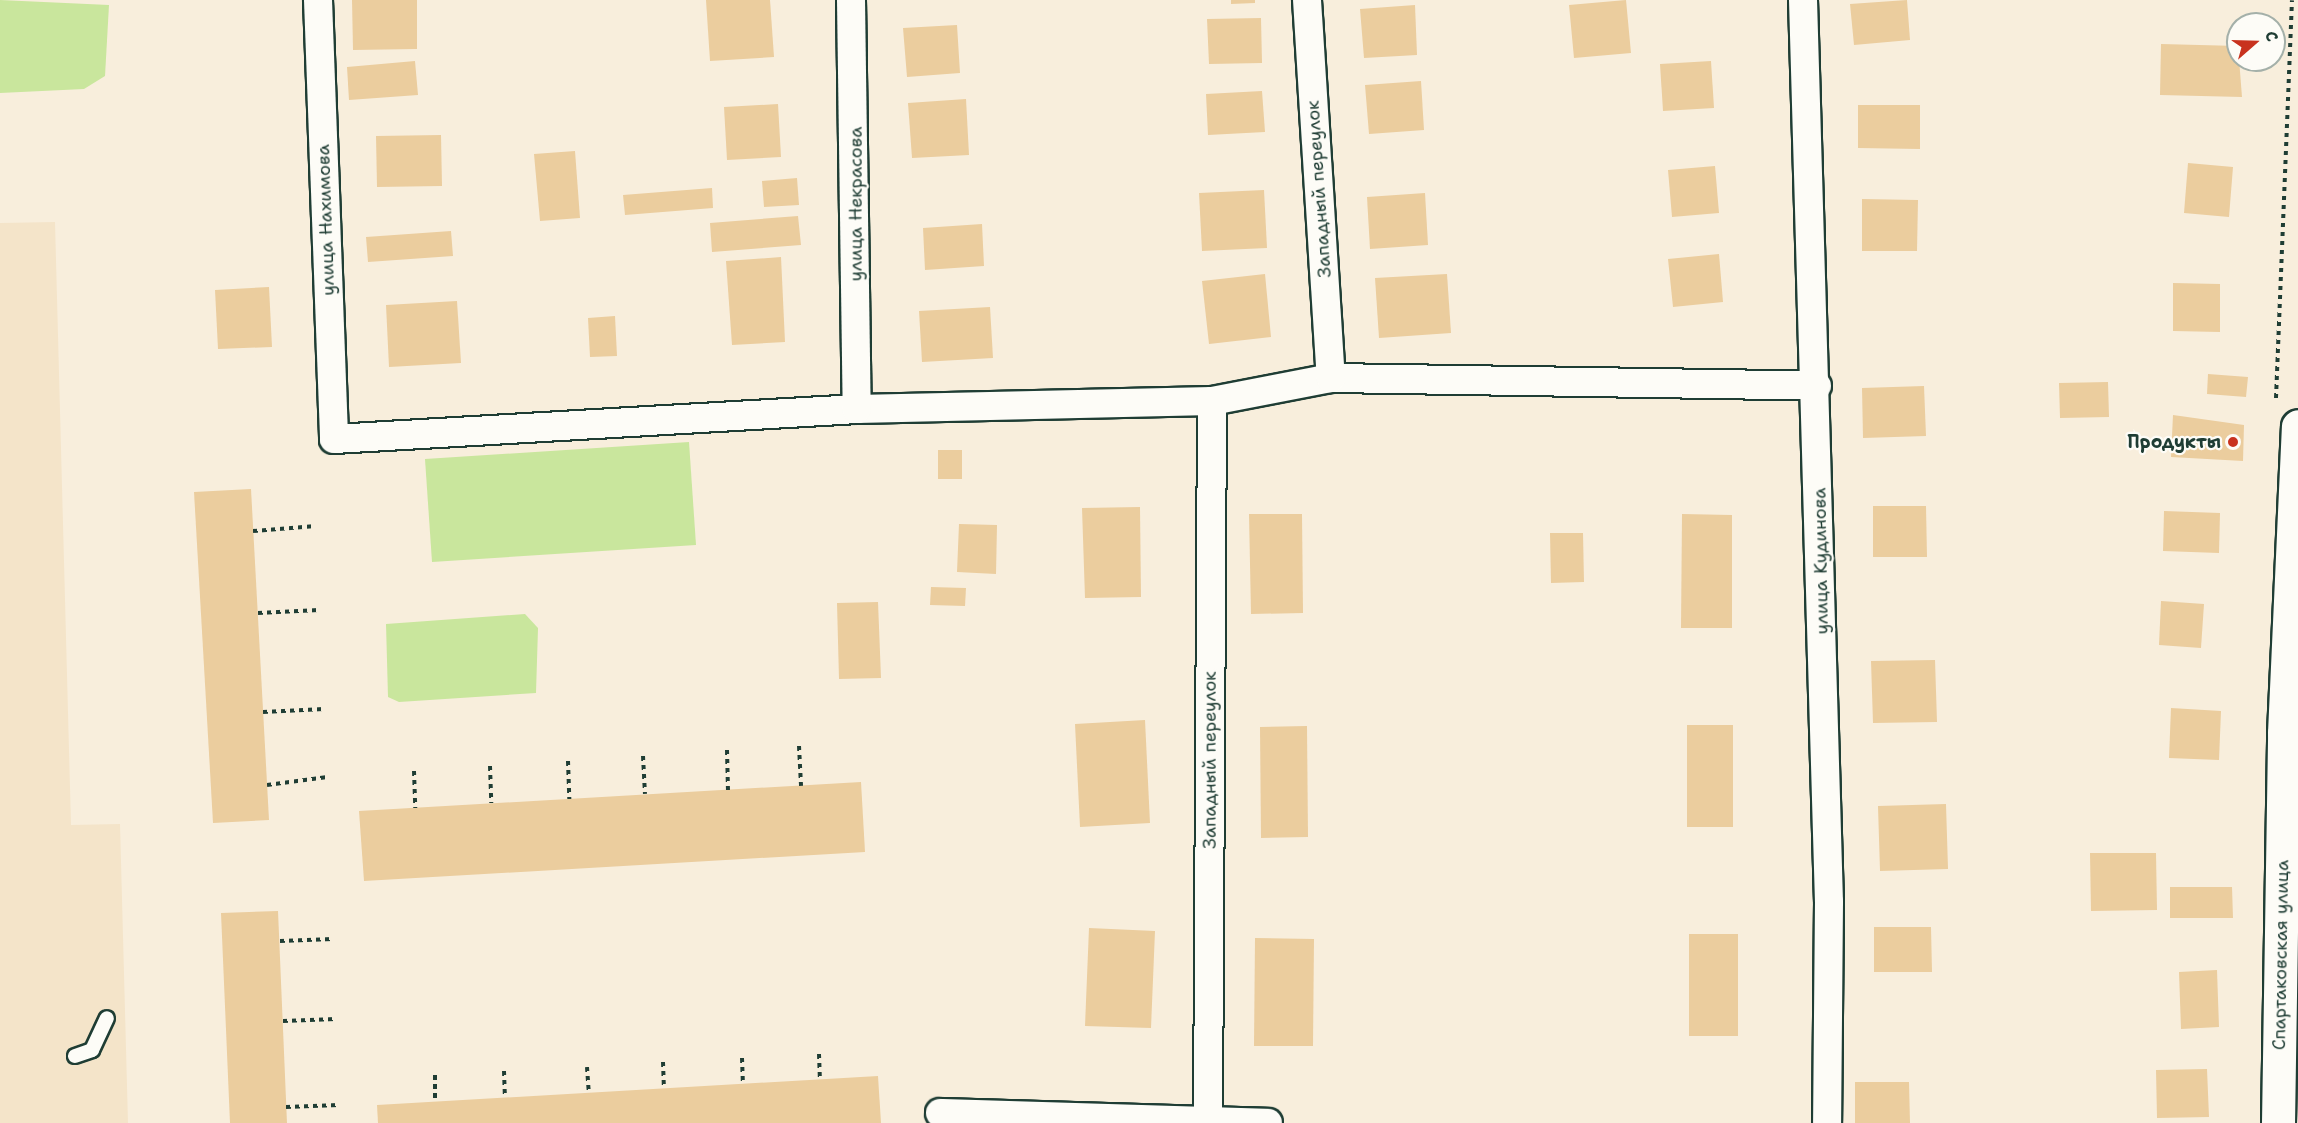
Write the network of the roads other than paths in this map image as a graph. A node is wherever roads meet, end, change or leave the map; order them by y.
1 (318, 0) edge
2 (851, 0) edge
3 (1307, 0) edge
4 (1803, 0) edge
5 (1331, 378) junction
6 (1817, 386) junction
7 (1212, 401) junction
8 (857, 409) junction
9 (2298, 426) edge
10 (107, 1018) dead end
11 (75, 1056) dead end
12 (940, 1113) dead end
13 (1208, 1119) junction
14 (1268, 1123) edge
15 (1827, 1123) edge
16 (2278, 1123) edge

1 - 8 street, улица Нахимова
2 - 8 street, улица Некрасова
3 - 5 street, Западный переулок
4 - 6 street, улица Кудинова
5 - 6 street
5 - 7 street
6 - 15 street, улица Кудинова
7 - 8 street
7 - 13 street, Западный переулок
9 - 16 main road, Спартаковская улица
10 - 11 lane
12 - 13 street
13 - 14 street

